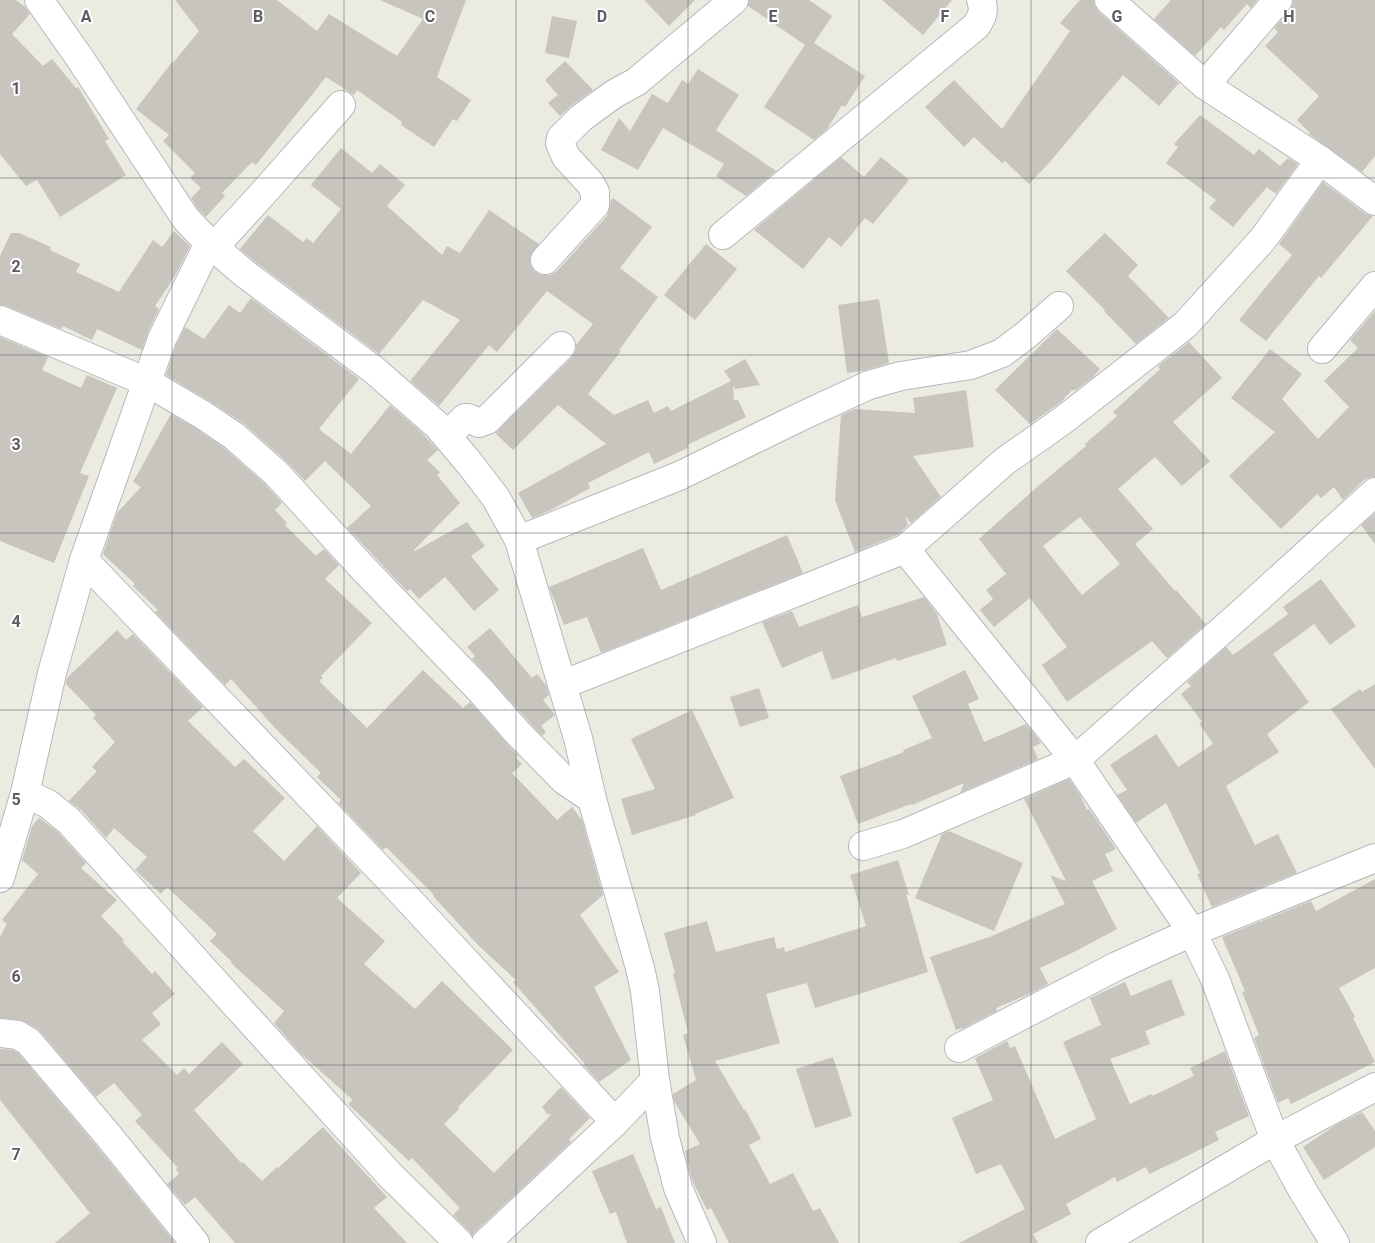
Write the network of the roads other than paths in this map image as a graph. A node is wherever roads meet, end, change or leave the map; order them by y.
1 (40, 0) edge
2 (734, 0) edge
3 (981, 0) edge
4 (1109, 0) edge
5 (1278, 0) edge
6 (1205, 85) junction
7 (340, 105) dead end
8 (1320, 160) junction
9 (1375, 201) edge
10 (723, 235) dead end
11 (211, 245) junction
12 (545, 260) dead end
13 (1375, 286) edge
14 (1059, 306) dead end
15 (0, 320) edge
16 (561, 346) dead end
17 (1322, 349) dead end
18 (147, 382) junction
19 (447, 436) junction
20 (1375, 492) edge
21 (518, 540) junction
22 (905, 549) junction
23 (84, 560) junction
24 (562, 685) junction
25 (1075, 760) junction
26 (25, 793) junction
27 (592, 800) junction
28 (864, 846) dead end
29 (1375, 858) edge
30 (0, 878) edge
31 (1192, 932) junction
32 (0, 1033) edge
33 (959, 1048) dead end
34 (655, 1080) junction
35 (1375, 1087) edge
36 (615, 1122) junction
37 (1275, 1140) junction
38 (195, 1243) edge
39 (459, 1243) edge
40 (486, 1243) edge
41 (702, 1243) edge
42 (1100, 1243) edge
43 (1335, 1243) edge

1 - 11 street
2 - 12 street
3 - 10 street
4 - 6 street
5 - 6 street
6 - 8 street
7 - 11 street
8 - 9 street
8 - 22 street
11 - 18 street
11 - 19 street
13 - 17 street
14 - 21 street
15 - 18 street
16 - 19 street
18 - 23 street
18 - 27 street
19 - 21 street
20 - 25 street
21 - 24 street
22 - 24 street
22 - 25 street
23 - 26 street
23 - 36 street
24 - 27 street
25 - 28 street
25 - 31 street
26 - 30 street
26 - 39 street
27 - 34 street
29 - 31 street
31 - 33 street
31 - 37 street
32 - 38 street
34 - 36 street
34 - 41 street
35 - 37 street
36 - 40 street
37 - 42 street
37 - 43 street

